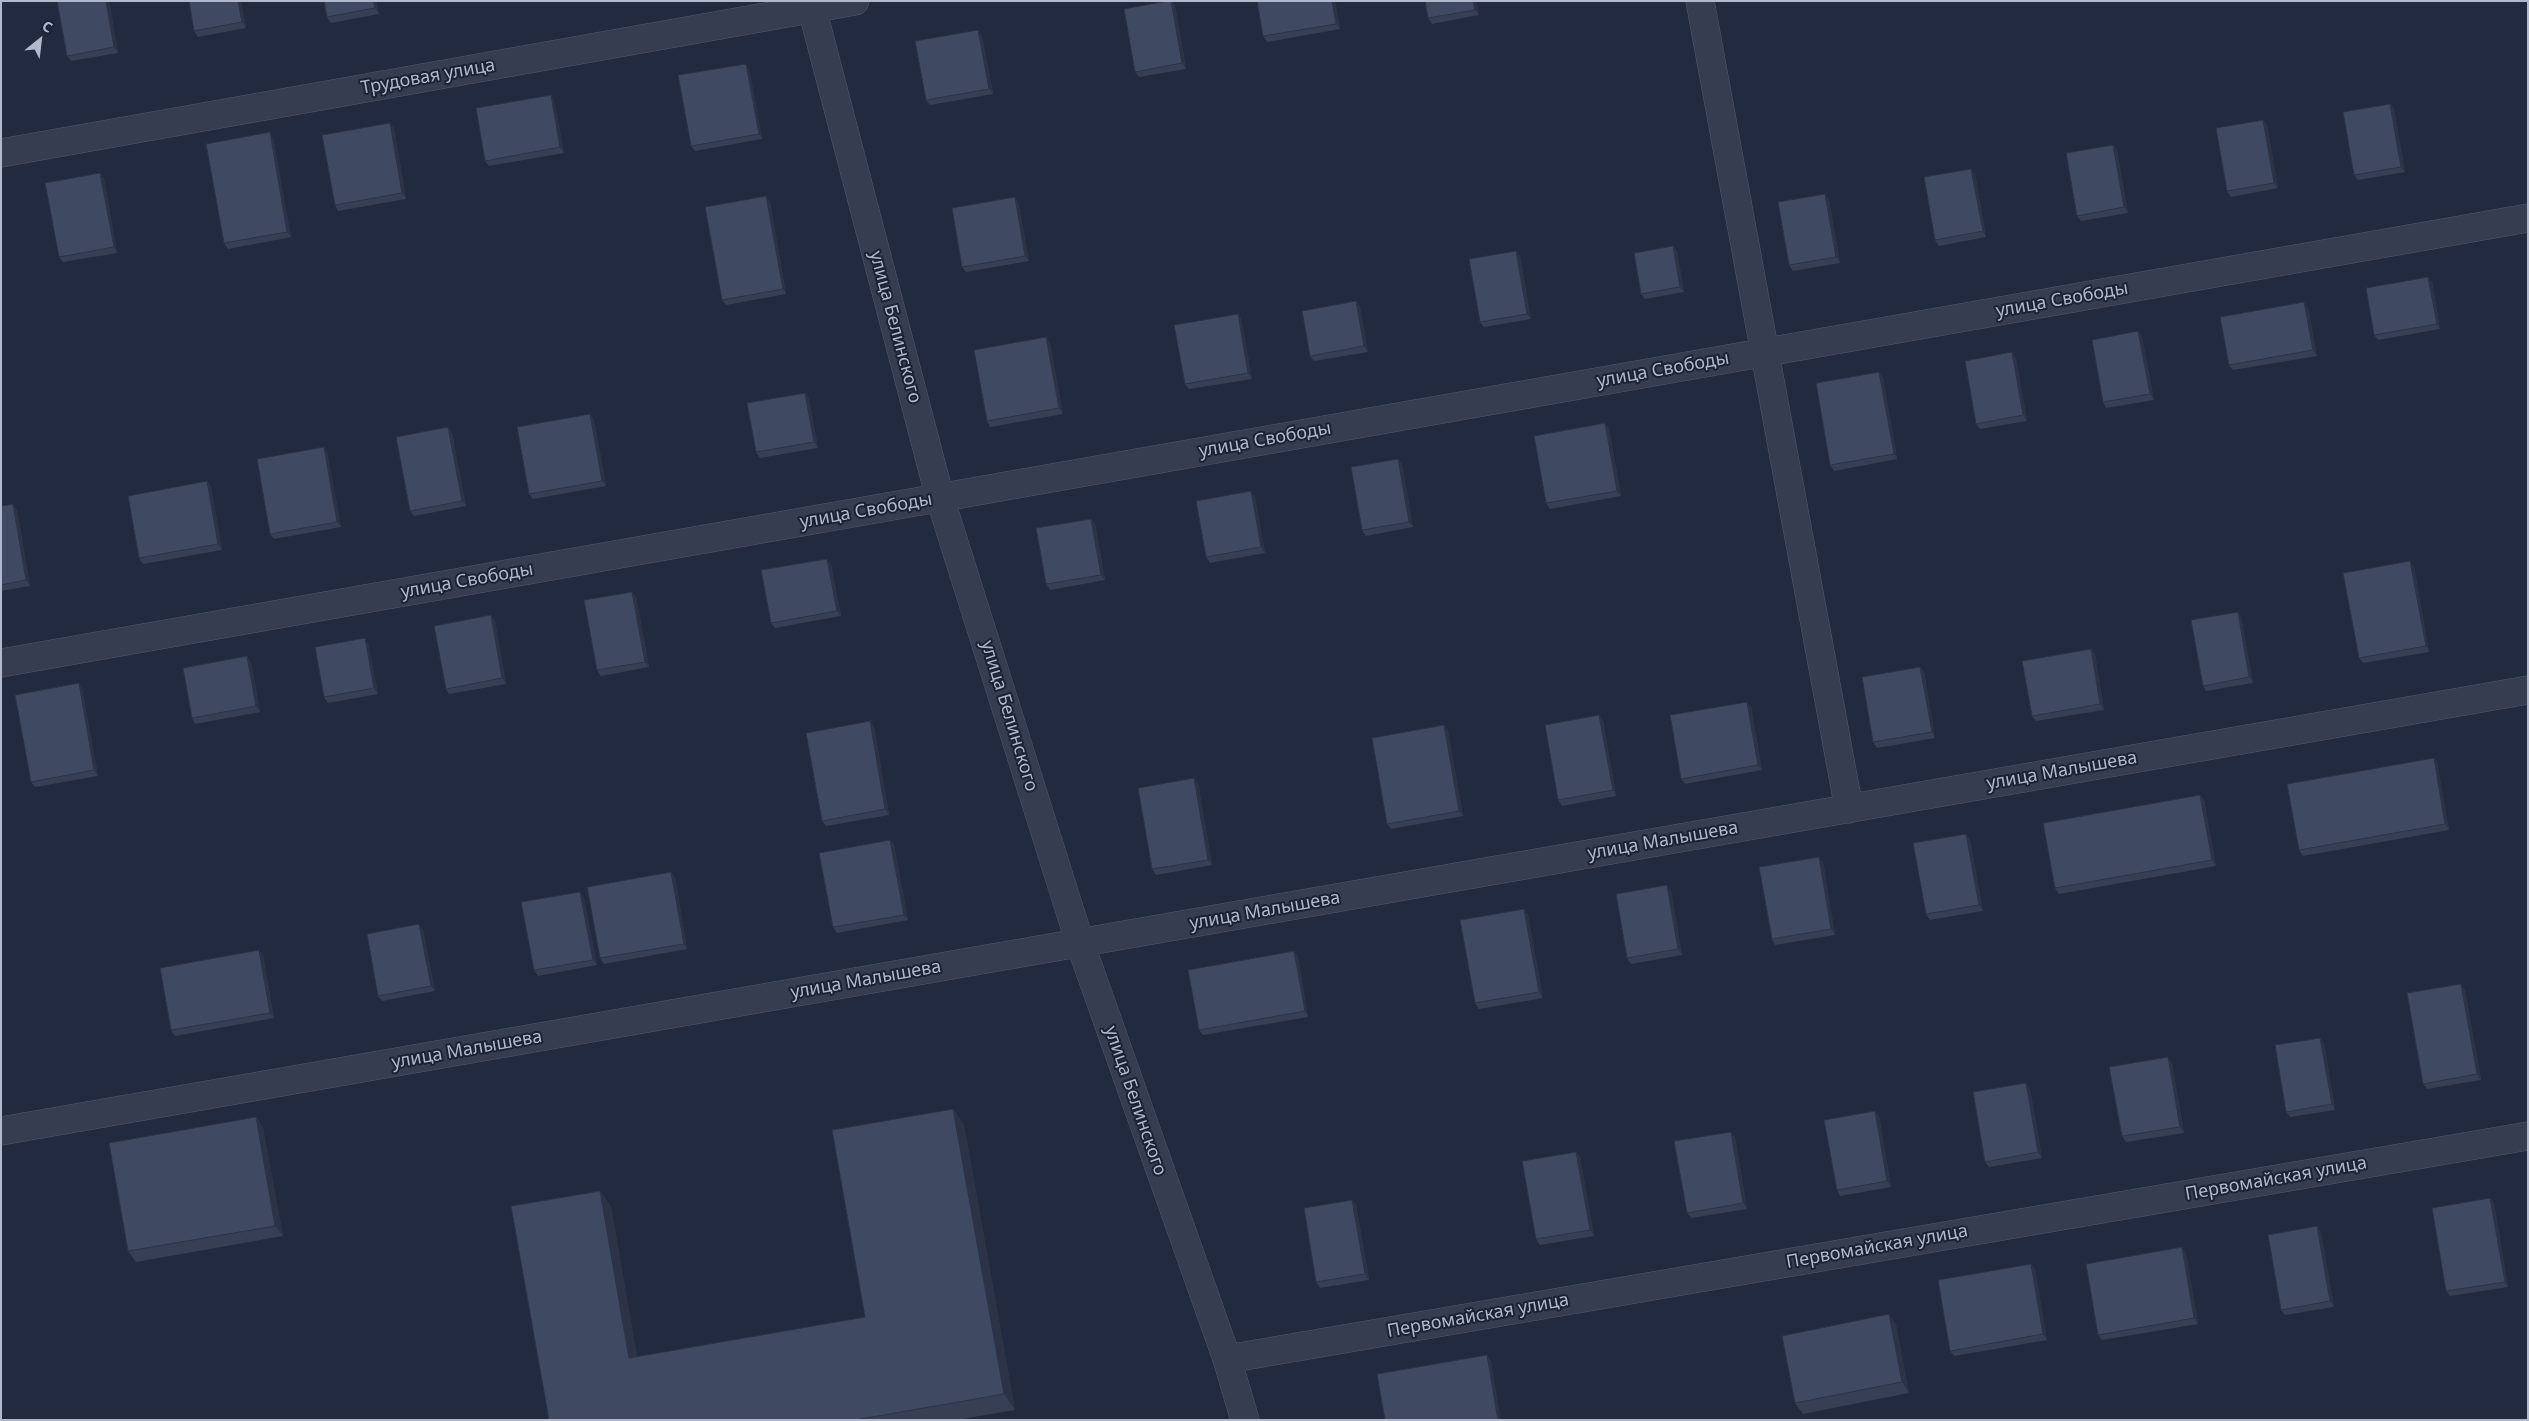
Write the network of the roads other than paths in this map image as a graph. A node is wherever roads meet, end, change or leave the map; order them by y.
1 (856, 1) edge
2 (1700, 1) edge
3 (811, 5) edge
4 (1, 153) edge
5 (2528, 218) edge
6 (1766, 352) junction
7 (940, 498) junction
8 (1, 663) edge
9 (2528, 690) edge
10 (1848, 809) junction
11 (1080, 943) junction
12 (1, 1131) edge
13 (2528, 1136) edge
14 (1227, 1359) junction
15 (1245, 1420) edge

1 - 3 street, Трудовая улица
2 - 6 street
3 - 4 street, Трудовая улица
3 - 7 street, улица Белинского
5 - 6 street, улица Свободы
6 - 7 street, улица Свободы
6 - 10 street
7 - 8 street, улица Свободы
7 - 11 street, улица Белинского
9 - 10 street, улица Малышева
10 - 11 street, улица Малышева
11 - 12 street, улица Малышева
11 - 14 street, улица Белинского
13 - 14 street, Первомайская улица
14 - 15 street, улица Белинского

